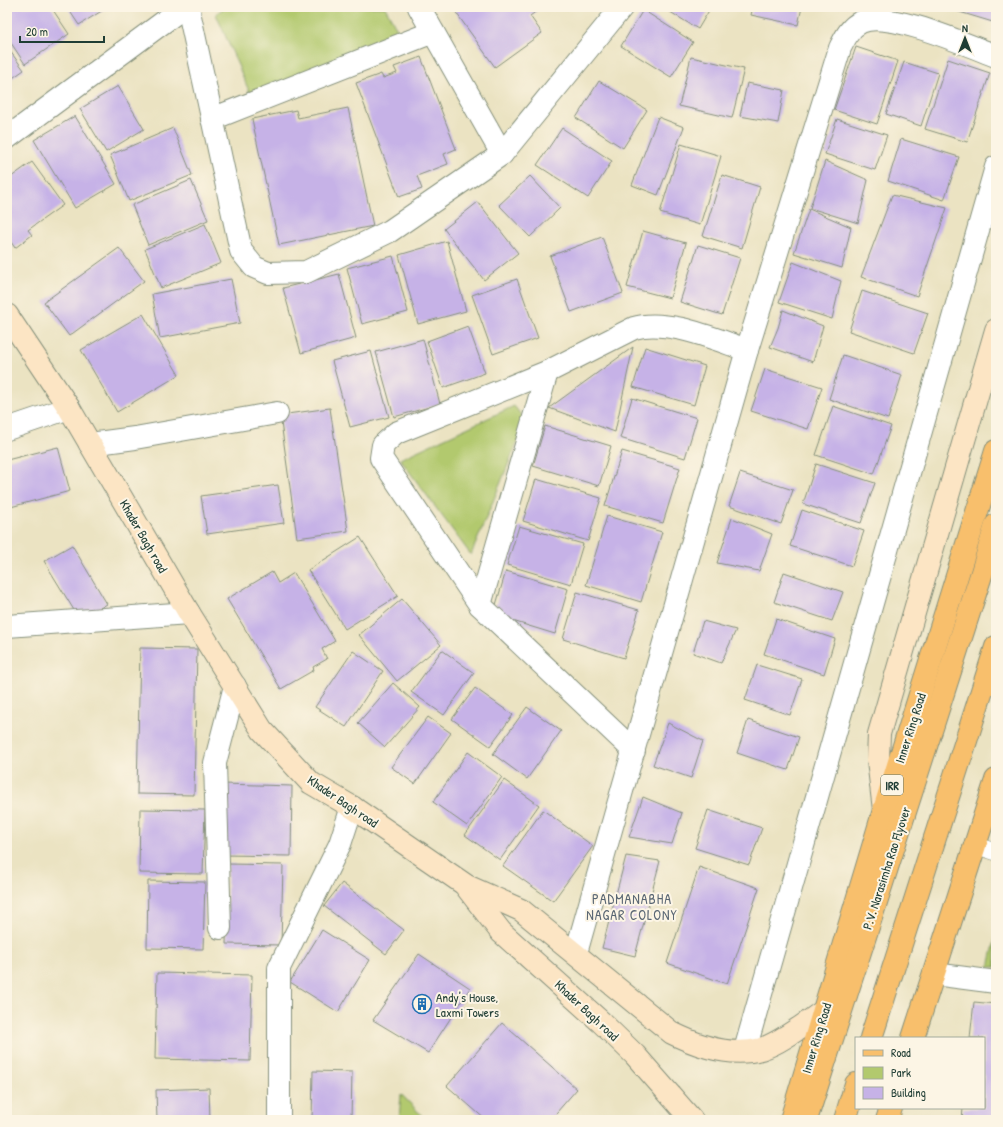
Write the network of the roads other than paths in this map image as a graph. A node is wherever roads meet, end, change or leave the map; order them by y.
1 (184, 7) edge
2 (188, 7) edge
3 (419, 7) edge
4 (622, 7) edge
5 (433, 32) junction
6 (996, 56) edge
7 (212, 119) junction
8 (7, 138) edge
9 (502, 154) junction
10 (996, 167) edge
11 (7, 315) edge
12 (996, 330) edge
13 (747, 350) junction
14 (547, 372) junction
15 (69, 408) junction
16 (277, 413) dead end
17 (7, 429) edge
18 (90, 444) junction
19 (996, 451) edge
20 (996, 525) edge
21 (480, 606) junction
22 (189, 613) junction
23 (7, 626) edge
24 (996, 647) edge
25 (235, 686) junction
26 (634, 751) junction
27 (996, 780) edge
28 (352, 807) junction
29 (884, 810) junction
30 (975, 845) junction
31 (996, 852) edge
32 (464, 884) junction
33 (220, 928) dead end
34 (576, 953) junction
35 (934, 974) junction
36 (996, 982) edge
37 (825, 1010) junction
38 (871, 1037) edge
39 (913, 1037) edge
40 (745, 1050) junction
41 (855, 1087) edge
42 (891, 1109) edge
43 (279, 1120) edge
44 (692, 1120) edge
45 (791, 1120) edge
46 (806, 1120) edge
47 (845, 1120) edge
48 (887, 1120) edge

1 - 8 street
2 - 7 street
3 - 5 street
4 - 9 street
5 - 7 street
5 - 9 street
6 - 13 street
7 - 9 street
10 - 40 street
11 - 15 street, Khader Bagh road
12 - 29 street
13 - 14 street
13 - 26 street
14 - 21 street
14 - 21 street
15 - 17 street
15 - 18 street, Khader Bagh road
16 - 18 street
18 - 22 street, Khader Bagh road
19 - 29 main road, Inner Ring Road / IRR
20 - 46 main road, P.V. Narasimha Rao Flyover
21 - 26 street
22 - 23 street
22 - 25 street, Khader Bagh road
24 - 38 main road
25 - 28 street, Khader Bagh road
25 - 33 street
26 - 34 street
27 - 30 main road
28 - 32 street, Khader Bagh road
28 - 43 street
29 - 37 main road, Inner Ring Road / IRR
30 - 31 lane
30 - 35 main road
32 - 34 street
32 - 44 street, Khader Bagh road
34 - 40 street
35 - 36 street
35 - 39 main road
37 - 40 street
37 - 45 main road, Inner Ring Road / IRR
41 - 47 main road
42 - 48 main road

